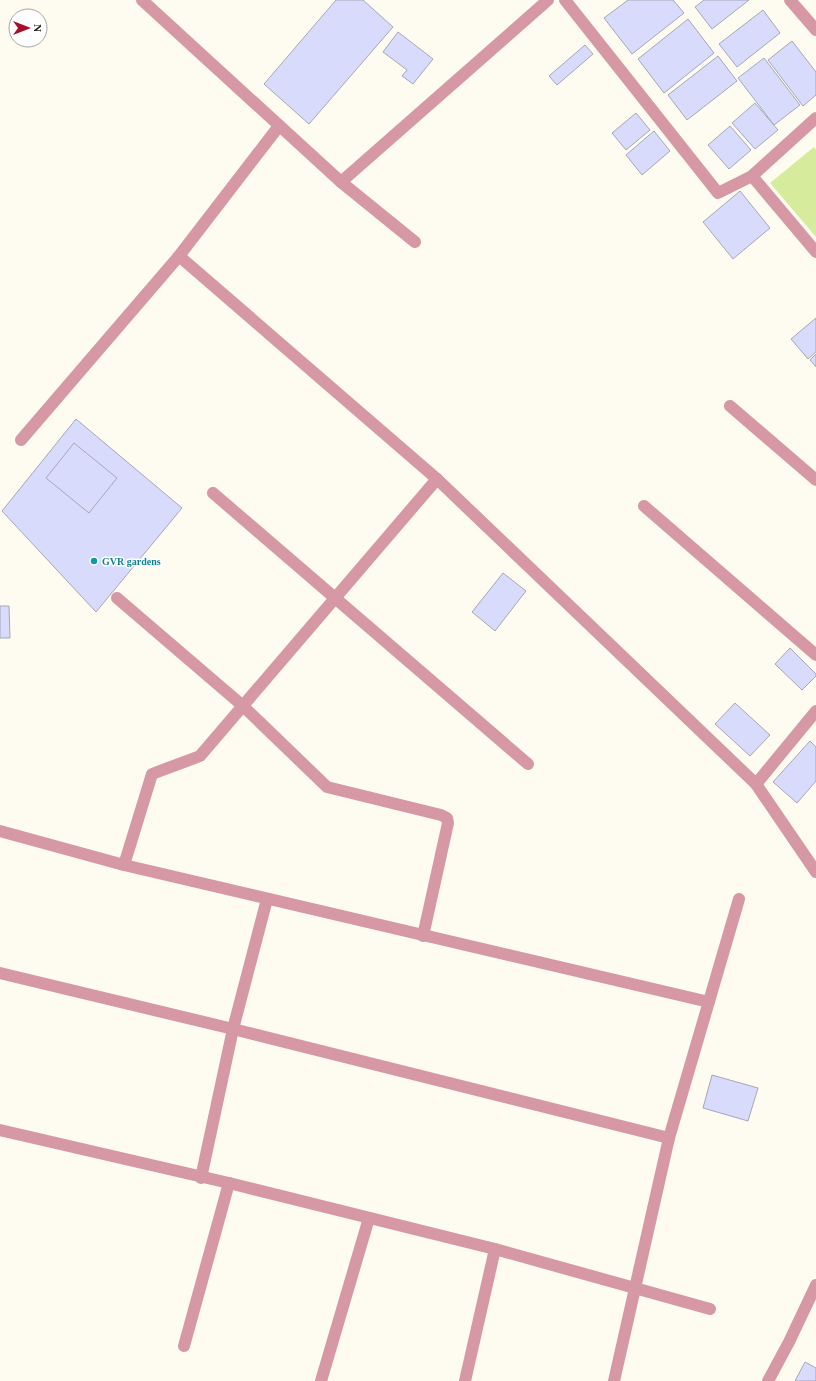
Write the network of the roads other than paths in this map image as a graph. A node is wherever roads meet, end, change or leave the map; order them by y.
1 (142, 0) edge
2 (548, 0) edge
3 (565, 0) edge
4 (790, 0) edge
5 (816, 30) edge
6 (816, 118) edge
7 (279, 126) junction
8 (752, 176) junction
9 (341, 182) junction
10 (415, 242) dead end
11 (816, 252) edge
12 (179, 256) junction
13 (730, 406) dead end
14 (21, 440) dead end
15 (437, 479) junction
16 (816, 480) edge
17 (212, 493) dead end
18 (644, 506) dead end
19 (117, 598) dead end
20 (335, 598) junction
21 (816, 655) edge
22 (243, 706) junction
23 (816, 711) edge
24 (528, 764) dead end
25 (756, 784) junction
26 (0, 831) edge
27 (124, 865) junction
28 (816, 872) edge
29 (739, 899) dead end
30 (267, 900) junction
31 (423, 936) junction
32 (0, 973) edge
33 (709, 1002) junction
34 (233, 1029) junction
35 (0, 1130) edge
36 (669, 1138) junction
37 (201, 1178) junction
38 (229, 1183) junction
39 (369, 1218) junction
40 (494, 1249) junction
41 (816, 1285) edge
42 (635, 1289) junction
43 (710, 1309) dead end
44 (184, 1346) dead end
45 (321, 1381) edge
46 (465, 1381) edge
47 (614, 1381) edge
48 (768, 1381) edge

1 - 7 street
2 - 9 street
3 - 8 street
4 - 5 street
6 - 8 street
7 - 9 street
7 - 12 street
8 - 11 street
9 - 10 street
12 - 14 street
12 - 15 street
13 - 16 street
15 - 20 street
15 - 25 street
17 - 20 street
18 - 21 street
19 - 22 street
20 - 22 street
20 - 24 street
22 - 27 street
22 - 31 street
23 - 25 street
25 - 28 street
26 - 27 street
27 - 30 street
29 - 33 street
30 - 31 street
30 - 34 street
31 - 33 street
32 - 34 street
33 - 36 street
34 - 36 street
34 - 37 street
35 - 37 street
36 - 42 street
37 - 38 street
38 - 39 street
38 - 44 street
39 - 40 street
39 - 45 street
40 - 42 street
40 - 46 street
41 - 48 street
42 - 43 street
42 - 47 street

